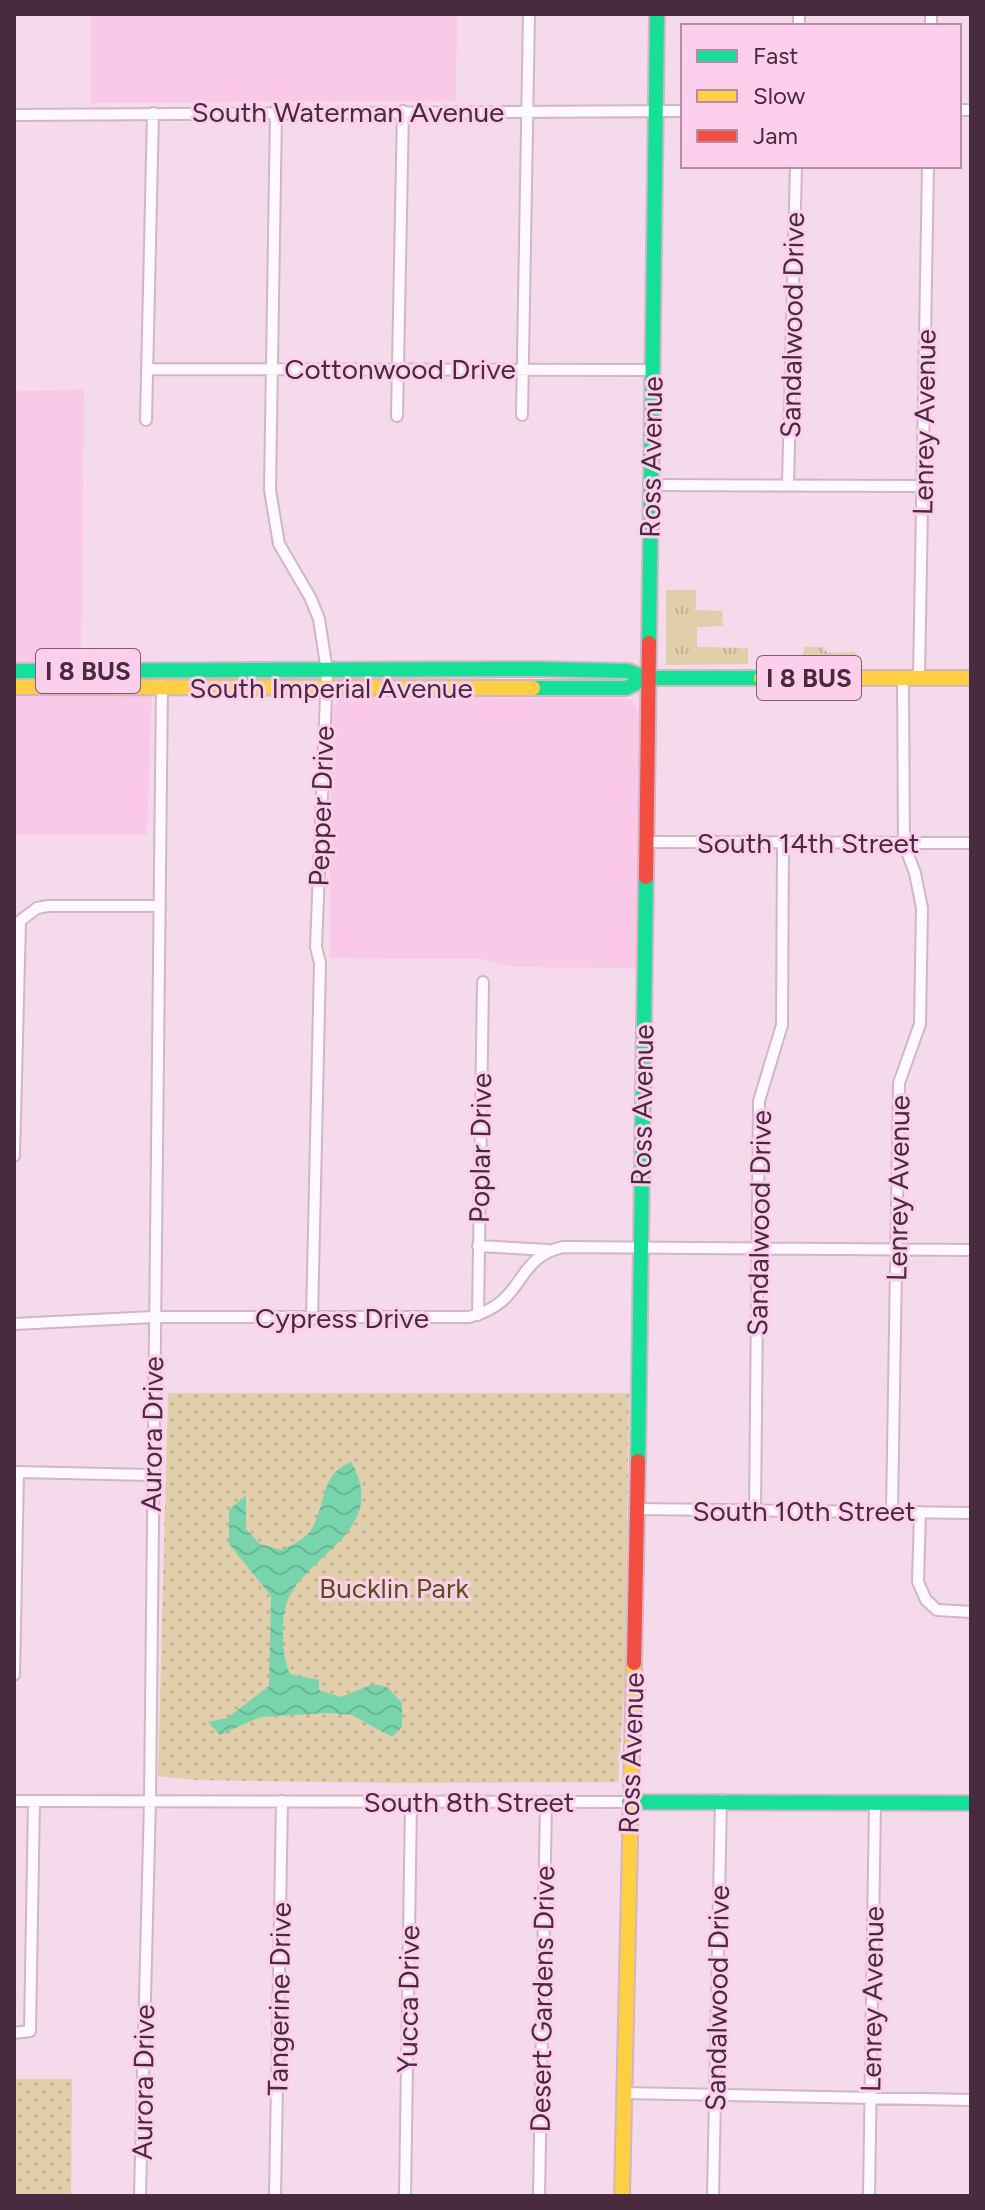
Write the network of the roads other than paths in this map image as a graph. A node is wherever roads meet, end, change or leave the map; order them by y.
1 (529, 14) edge
2 (657, 14) edge
3 (403, 111) junction
4 (527, 111) junction
5 (655, 111) junction
6 (681, 111) edge
7 (276, 112) junction
8 (153, 113) junction
9 (14, 115) edge
10 (796, 168) edge
11 (928, 168) edge
12 (148, 369) junction
13 (272, 369) junction
14 (524, 369) junction
15 (398, 370) junction
16 (653, 370) junction
17 (522, 415) dead end
18 (397, 416) dead end
19 (146, 420) dead end
20 (788, 484) junction
21 (650, 485) junction
22 (923, 486) junction
23 (486, 669) junction
24 (14, 671) edge
25 (647, 678) junction
26 (903, 678) junction
27 (919, 678) junction
28 (971, 678) edge
29 (162, 679) junction
30 (326, 679) junction
31 (14, 687) edge
32 (486, 688) junction
33 (645, 842) junction
34 (783, 843) junction
35 (971, 843) edge
36 (904, 844) junction
37 (160, 906) junction
38 (483, 982) dead end
39 (14, 1156) edge
40 (478, 1246) junction
41 (641, 1247) junction
42 (759, 1248) junction
43 (896, 1249) junction
44 (550, 1250) junction
45 (971, 1250) edge
46 (478, 1315) junction
47 (153, 1317) junction
48 (312, 1319) junction
49 (14, 1324) edge
50 (151, 1475) junction
51 (637, 1509) junction
52 (755, 1511) junction
53 (892, 1512) junction
54 (920, 1512) junction
55 (971, 1513) edge
56 (971, 1612) edge
57 (14, 1675) edge
58 (150, 1800) junction
59 (721, 1800) junction
60 (14, 1801) edge
61 (34, 1801) junction
62 (282, 1801) junction
63 (411, 1802) junction
64 (546, 1802) junction
65 (629, 1802) junction
66 (875, 1802) junction
67 (971, 1803) edge
68 (14, 2033) edge
69 (624, 2093) junction
70 (715, 2093) junction
71 (870, 2097) junction
72 (971, 2100) edge
73 (140, 2196) edge
74 (275, 2196) edge
75 (405, 2196) edge
76 (539, 2196) edge
77 (622, 2196) edge
78 (713, 2196) edge
79 (869, 2196) edge

1 - 4 street
2 - 5 main road, Ross Avenue
3 - 4 street, South Waterman Avenue
3 - 7 street, South Waterman Avenue
3 - 15 street
4 - 5 street, South Waterman Avenue
4 - 14 street
5 - 6 street, South Waterman Avenue
5 - 16 main road, Ross Avenue
7 - 8 street, South Waterman Avenue
7 - 13 street, Pepper Drive
8 - 9 street, South Waterman Avenue
8 - 12 street
10 - 20 street, Sandalwood Drive
11 - 22 street, Lenrey Avenue
12 - 13 street, Cottonwood Drive
12 - 19 street
13 - 15 street, Cottonwood Drive
13 - 30 street, Pepper Drive
14 - 15 street, Cottonwood Drive
14 - 16 street, Cottonwood Drive
14 - 17 street
15 - 18 street
16 - 21 main road, Ross Avenue
20 - 21 street
20 - 22 street
21 - 25 main road, Ross Avenue
22 - 27 street, Lenrey Avenue
23 - 25 main road, South Imperial Avenue / I 8 BUS
23 - 30 main road, South Imperial Avenue / I 8 BUS
23 - 32 main road
24 - 29 main road, South Imperial Avenue / I 8 BUS
25 - 26 main road, South Imperial Avenue / I 8 BUS
25 - 32 main road, South Imperial Avenue / I 8 BUS
25 - 33 main road, Ross Avenue
26 - 27 main road, South Imperial Avenue / I 8 BUS
26 - 36 street, Lenrey Avenue
27 - 28 main road, South Imperial Avenue / I 8 BUS
29 - 30 main road, South Imperial Avenue / I 8 BUS
29 - 31 main road, South Imperial Avenue / I 8 BUS
29 - 37 street, Aurora Drive
30 - 32 main road, South Imperial Avenue / I 8 BUS
30 - 48 street, Pepper Drive
33 - 34 street, South 14th Street
33 - 41 main road, Ross Avenue
34 - 36 street, South 14th Street
34 - 42 street, Sandalwood Drive
35 - 36 street, South 14th Street
36 - 43 street, Lenrey Avenue
37 - 39 street
37 - 47 street, Aurora Drive
38 - 40 street, Poplar Drive
40 - 44 street
40 - 46 street, Poplar Drive
41 - 42 street
41 - 44 street
41 - 51 main road, Ross Avenue
42 - 43 street
42 - 52 street, Sandalwood Drive
43 - 45 street
43 - 53 street, Lenrey Avenue
44 - 46 street
46 - 48 street, Cypress Drive
47 - 48 street, Cypress Drive
47 - 49 street, Cypress Drive
47 - 50 street, Aurora Drive
50 - 57 street
50 - 58 street, Aurora Drive
51 - 52 street, South 10th Street
51 - 65 main road, Ross Avenue
52 - 53 street, South 10th Street
53 - 54 street, South 10th Street
54 - 55 street, South 10th Street
54 - 56 street
58 - 61 street, South 8th Street
58 - 62 street, South 8th Street
58 - 73 street, Aurora Drive
59 - 65 main road, South 8th Street
59 - 66 main road, South 8th Street
59 - 70 street, Sandalwood Drive
60 - 61 street, South 8th Street
61 - 68 street
62 - 63 street, South 8th Street
62 - 74 street, Tangerine Drive
63 - 64 street, South 8th Street
63 - 75 street, Yucca Drive
64 - 65 street, South 8th Street
64 - 76 street, Desert Gardens Drive
65 - 69 main road, Ross Avenue
66 - 67 main road, South 8th Street
66 - 71 street, Lenrey Avenue
69 - 70 street
69 - 77 main road, Ross Avenue
70 - 71 street
70 - 78 street, Sandalwood Drive
71 - 72 street
71 - 79 street, Lenrey Avenue

